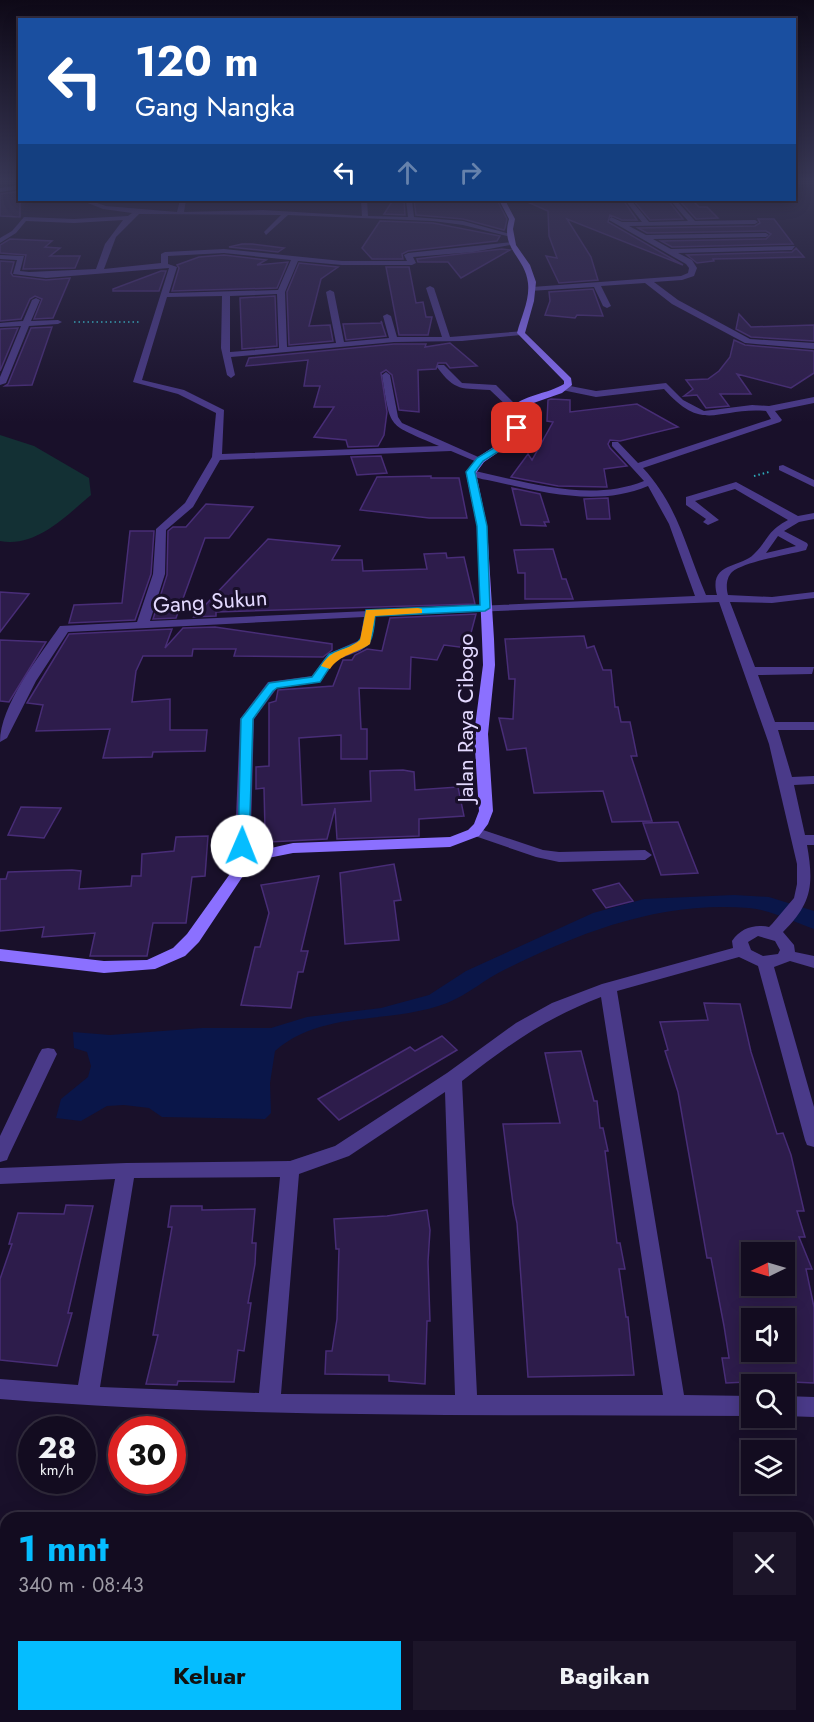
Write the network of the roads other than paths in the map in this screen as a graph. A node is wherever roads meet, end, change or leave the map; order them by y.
1 (20, 261) edge
2 (102, 261) edge
3 (164, 261) edge
4 (294, 261) edge
5 (326, 261) edge
6 (411, 261) edge
7 (524, 261) edge
8 (688, 261) edge
9 (164, 265) junction
10 (100, 270) junction
11 (646, 280) junction
12 (596, 284) junction
13 (430, 288) dead end
14 (532, 289) junction
15 (281, 292) junction
16 (330, 292) dead end
17 (226, 293) junction
18 (163, 295) junction
19 (36, 300) dead end
20 (607, 306) dead end
21 (387, 316) dead end
22 (58, 322) road end
23 (0, 325) edge
24 (25, 325) junction
25 (521, 333) junction
26 (447, 339) junction
27 (394, 340) junction
28 (340, 344) junction
29 (814, 346) edge
30 (283, 351) junction
31 (228, 355) junction
32 (441, 367) dead end
33 (231, 375) dead end
34 (386, 375) dead end
35 (2, 383) dead end
36 (565, 388) junction
37 (814, 400) edge
38 (515, 409) junction
39 (769, 409) junction
40 (615, 444) dead end
41 (453, 448) junction
42 (217, 457) junction
43 (480, 460) junction
44 (636, 467) junction
45 (783, 468) road end
46 (471, 472) junction
47 (650, 482) junction
48 (814, 484) edge
49 (814, 516) edge
50 (796, 520) junction
51 (708, 522) dead end
52 (776, 531) junction
53 (757, 558) junction
54 (814, 595) edge
55 (724, 598) junction
56 (702, 599) junction
57 (485, 608) junction
58 (370, 613) junction
59 (142, 626) junction
60 (812, 670) dead end
61 (751, 671) junction
62 (772, 726) junction
63 (814, 726) edge
64 (0, 738) edge
65 (814, 780) edge
66 (788, 781) junction
67 (477, 832) junction
68 (806, 840) edge
69 (645, 855) dead end
70 (242, 867) junction
71 (773, 933) junction
72 (742, 951) junction
73 (0, 955) edge
74 (787, 955) junction
75 (814, 962) edge
76 (765, 963) junction
77 (608, 988) junction
78 (48, 1054) dead end
79 (453, 1078) junction
80 (814, 1140) edge
81 (0, 1155) edge
82 (290, 1169) junction
83 (126, 1171) junction
84 (0, 1176) edge
85 (0, 1389) edge
86 (87, 1397) junction
87 (269, 1403) junction
88 (466, 1404) junction
89 (675, 1405) junction
90 (741, 1406) edge
91 (795, 1406) edge
92 (814, 1407) edge

1 - 10 street
2 - 10 street
3 - 9 street
4 - 15 street
5 - 6 street
7 - 14 street
8 - 11 street
9 - 10 street
9 - 18 street
11 - 12 street
11 - 29 street
12 - 14 street
12 - 20 street
13 - 26 street
14 - 25 street
15 - 17 street
15 - 30 street
16 - 28 street
17 - 18 street
17 - 31 street
18 - 42 street
19 - 24 street
21 - 27 street
22 - 24 street
23 - 24 street
24 - 35 street
25 - 26 street
25 - 36 street
26 - 27 street
27 - 28 street
28 - 30 street
30 - 31 street
31 - 33 street
32 - 38 street
34 - 41 street
36 - 38 street
36 - 39 street
37 - 39 street
38 - 43 street
39 - 44 street
40 - 44 street
41 - 42 street
41 - 43 street
42 - 59 street
43 - 46 street
44 - 47 street
45 - 48 street
46 - 47 street
46 - 57 street, Jalan Raya Cibogo
47 - 56 street
49 - 50 street
50 - 51 street
50 - 52 street
52 - 53 street
52 - 53 street
53 - 55 street
54 - 55 street, Gang Sukun
55 - 56 street, Gang Sukun
55 - 61 street
56 - 57 street, Gang Sukun
57 - 58 street, Gang Sukun
57 - 67 street, Jalan Raya Cibogo
58 - 59 street, Gang Sukun
58 - 70 street
59 - 64 street, Gang Sukun
60 - 61 street
61 - 62 street
62 - 63 street
62 - 66 street
65 - 66 street
66 - 68 street
67 - 69 street
67 - 70 street, Jalan Raya Cibogo
68 - 71 street
70 - 73 street, Jalan Raya Cibogo
71 - 72 street
71 - 74 street
72 - 76 street
72 - 77 street
74 - 75 street
74 - 76 street
76 - 80 street
77 - 79 street
77 - 89 street
78 - 81 street
79 - 82 street
79 - 88 street
82 - 83 street
82 - 87 street
83 - 84 street
83 - 86 street
85 - 86 street
86 - 87 street
87 - 88 street
88 - 89 street
89 - 90 street
91 - 92 street

